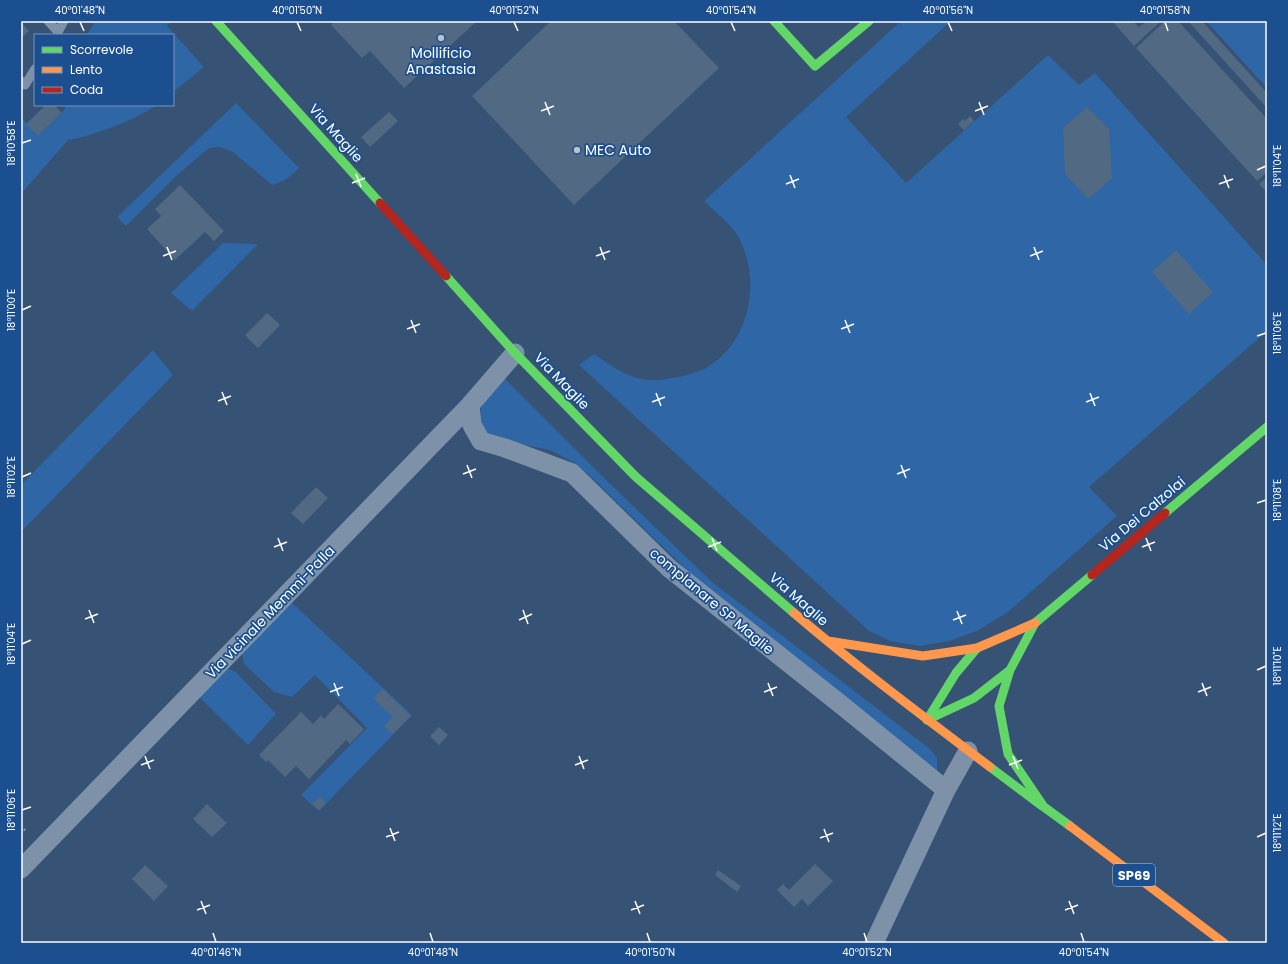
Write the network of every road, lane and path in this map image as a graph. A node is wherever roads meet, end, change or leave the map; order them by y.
1 (48, 21) edge
2 (64, 21) edge
3 (216, 21) edge
4 (774, 21) edge
5 (869, 21) edge
6 (57, 33) edge
7 (34, 71) edge
8 (21, 81) edge
9 (515, 353) junction
10 (470, 405) junction
11 (1267, 427) edge
12 (1036, 623) junction
13 (827, 641) junction
14 (977, 648) junction
15 (1010, 670) junction
16 (927, 720) junction
17 (968, 751) junction
18 (946, 790) junction
19 (1044, 807) junction
20 (21, 869) edge
21 (874, 943) edge
22 (1224, 943) edge

1 - 6 lane
2 - 6 lane
3 - 9 street, Via Maglie
4 - 5 street
7 - 8 lane
9 - 10 street, Via vicinale Memmi-Palla
9 - 13 street, Via Maglie
10 - 18 street, complanare SP Maglie
10 - 20 street, Via vicinale Memmi-Palla
11 - 12 street, Via Dei Calzolai
12 - 14 street
12 - 15 street
13 - 14 street
13 - 16 street, Via Maglie
14 - 16 street
15 - 16 street
15 - 19 street
16 - 17 street, SP69
17 - 18 street
17 - 19 street, SP69
18 - 21 street
19 - 22 street, SP69

